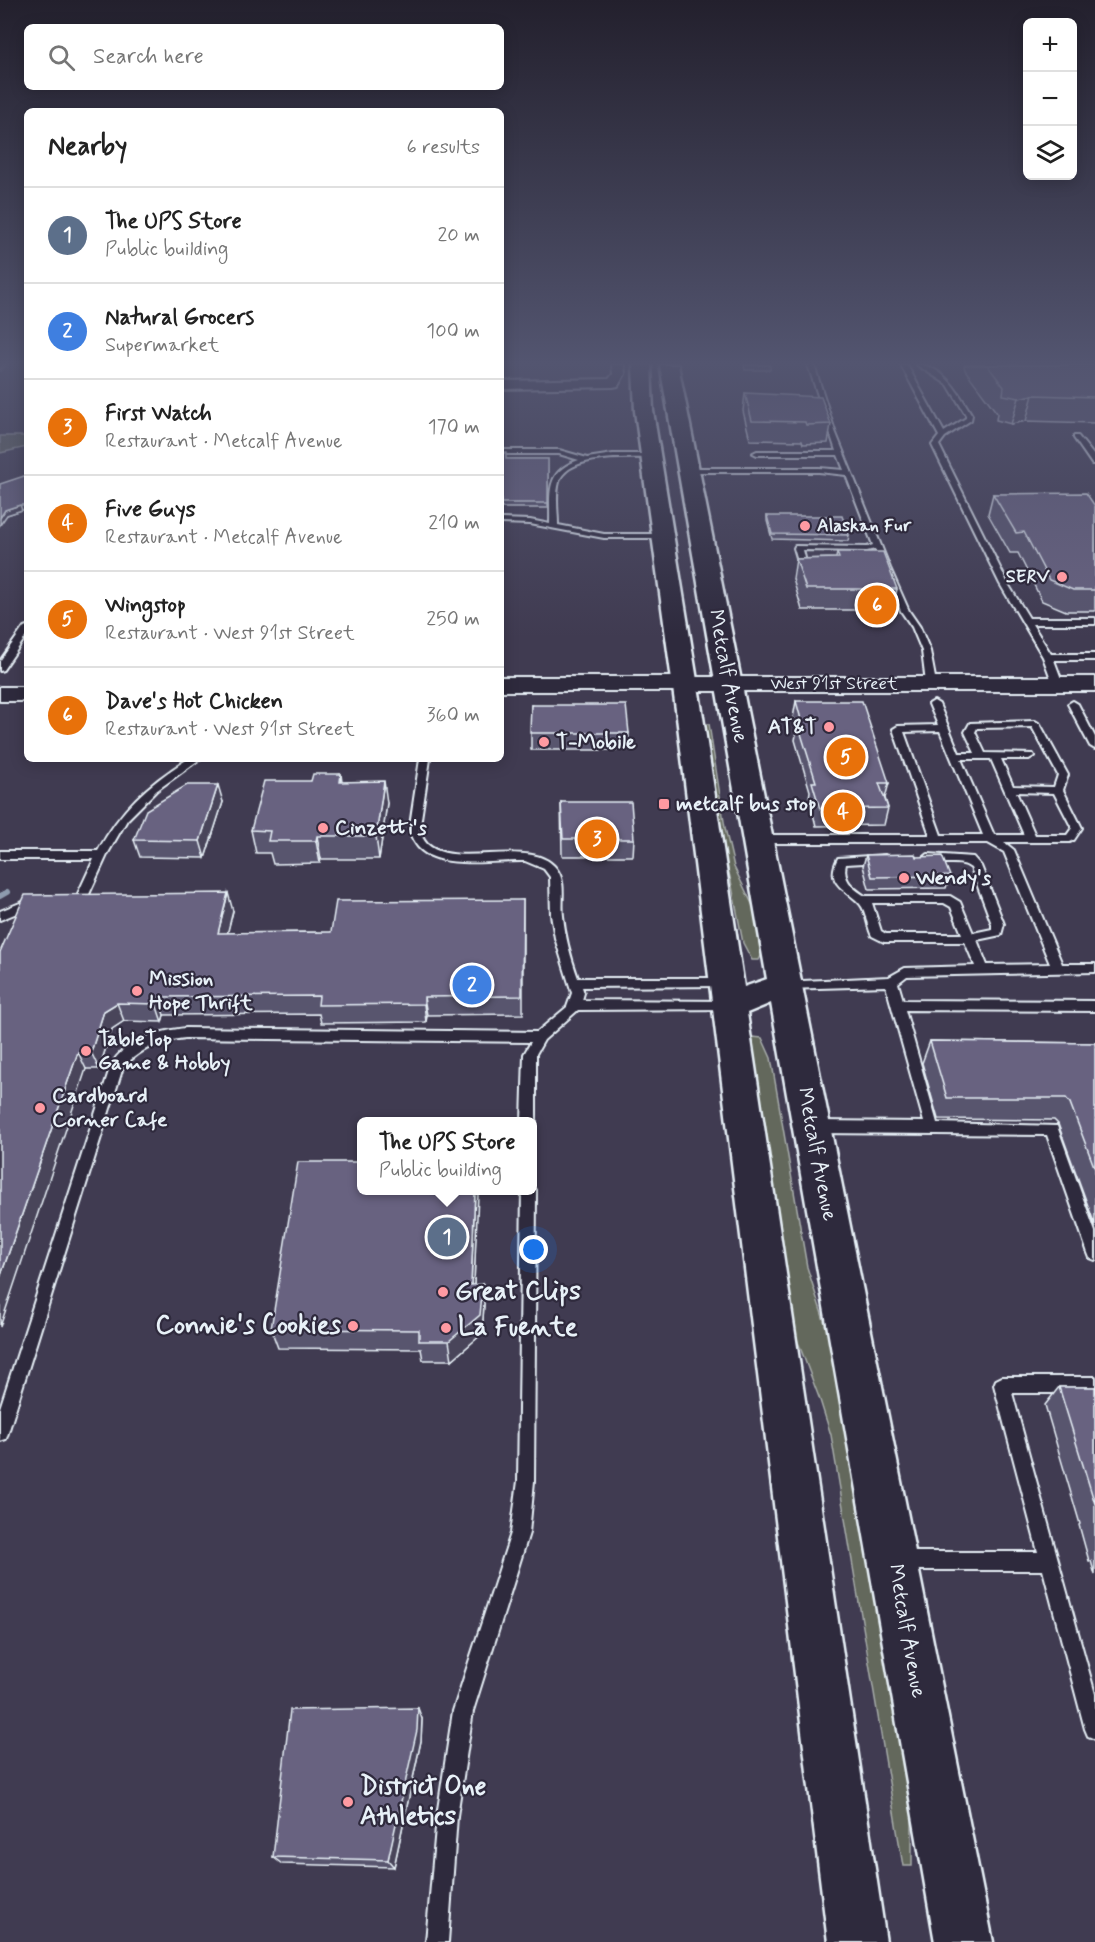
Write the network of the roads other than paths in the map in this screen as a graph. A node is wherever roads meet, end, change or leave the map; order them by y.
1 (572, 456) edge
2 (650, 456) joint
3 (686, 456) edge
4 (842, 456) edge
5 (940, 456) edge
6 (587, 460) junction
7 (849, 473) junction
8 (690, 474) junction
9 (504, 521) edge
10 (555, 526) junction
11 (663, 536) junction
12 (878, 546) junction
13 (815, 568) edge
14 (874, 568) edge
15 (886, 568) junction
16 (1026, 621) junction
17 (1095, 621) edge
18 (24, 639) edge
19 (1048, 657) junction
20 (1095, 657) edge
21 (0, 668) edge
22 (504, 684) edge
23 (1058, 684) junction
24 (1095, 684) edge
25 (1095, 693) edge
26 (0, 694) edge
27 (24, 694) edge
28 (686, 694) junction
29 (731, 694) junction
30 (933, 694) junction
31 (504, 704) edge
32 (970, 704) junction
33 (1084, 704) edge
34 (944, 728) junction
35 (1090, 728) edge
36 (1095, 746) edge
37 (955, 756) junction
38 (981, 756) junction
39 (995, 756) junction
40 (1029, 756) dead end
41 (190, 762) edge
42 (425, 762) edge
43 (1010, 789) junction
44 (1058, 790) junction
45 (758, 839) junction
46 (937, 839) junction
47 (990, 839) junction
48 (1031, 839) junction
49 (0, 855) edge
50 (99, 855) junction
51 (918, 859) edge
52 (896, 860) edge
53 (79, 896) edge
54 (53, 898) edge
55 (866, 903) junction
56 (0, 916) edge
57 (969, 937) junction
58 (1058, 968) junction
59 (1095, 968) edge
60 (983, 970) junction
61 (891, 981) junction
62 (574, 982) junction
63 (785, 985) junction
64 (727, 994) junction
65 (574, 1005) junction
66 (897, 1005) junction
67 (1095, 1006) edge
68 (540, 1037) junction
69 (529, 1117) edge
70 (812, 1127) junction
71 (932, 1128) junction
72 (529, 1195) edge
73 (1095, 1253) edge
74 (1095, 1385) edge
75 (0, 1434) edge
76 (894, 1561) junction
77 (1049, 1561) junction
78 (1095, 1729) edge
79 (437, 1942) edge
80 (857, 1942) edge
81 (964, 1942) edge

1 - 6 lane
2 - 6 lane
2 - 11 main road, Metcalf Avenue
3 - 8 main road, Metcalf Avenue
4 - 7 lane
5 - 16 lane
6 - 10 lane
7 - 8 lane
7 - 12 lane
8 - 29 main road, Metcalf Avenue
9 - 10 lane
10 - 11 lane
11 - 28 main road, Metcalf Avenue
12 - 13 lane
12 - 15 lane
14 - 15 lane
15 - 30 lane
16 - 17 lane
16 - 19 lane
18 - 21 lane
19 - 20 lane
19 - 23 lane
22 - 28 street, West 91st Street
23 - 24 street, West 91st Street
23 - 30 street, West 91st Street
23 - 32 street
25 - 33 street
26 - 27 street
28 - 29 street, West 91st Street
28 - 31 street, West 91st Street
28 - 64 main road, Metcalf Avenue
29 - 30 street, West 91st Street
29 - 45 main road, Metcalf Avenue
30 - 32 street, West 91st Street
30 - 34 lane
32 - 33 street, West 91st Street
33 - 35 lane
34 - 37 lane
34 - 46 lane
35 - 36 lane
37 - 38 lane
37 - 47 lane
38 - 39 lane
38 - 44 lane
39 - 40 lane
39 - 43 lane
41 - 50 lane
42 - 62 lane
43 - 44 lane
43 - 48 lane
44 - 48 lane
45 - 46 lane
45 - 63 main road, Metcalf Avenue
46 - 47 lane
47 - 48 lane
47 - 58 lane
49 - 50 lane
50 - 53 lane
51 - 57 lane
52 - 55 lane
54 - 56 lane
55 - 57 lane
55 - 57 lane
57 - 60 lane
58 - 59 lane
58 - 60 lane
60 - 61 lane
61 - 63 lane
61 - 66 lane
62 - 64 lane
62 - 65 lane
63 - 64 main road
63 - 70 main road, Metcalf Avenue
64 - 65 lane
64 - 80 main road, Metcalf Avenue
65 - 68 lane
66 - 67 lane
66 - 71 lane
68 - 69 lane
68 - 75 lane
70 - 71 lane
70 - 76 main road, Metcalf Avenue
71 - 73 lane
72 - 79 lane
74 - 77 lane
76 - 77 lane
76 - 81 main road, Metcalf Avenue
77 - 78 lane

